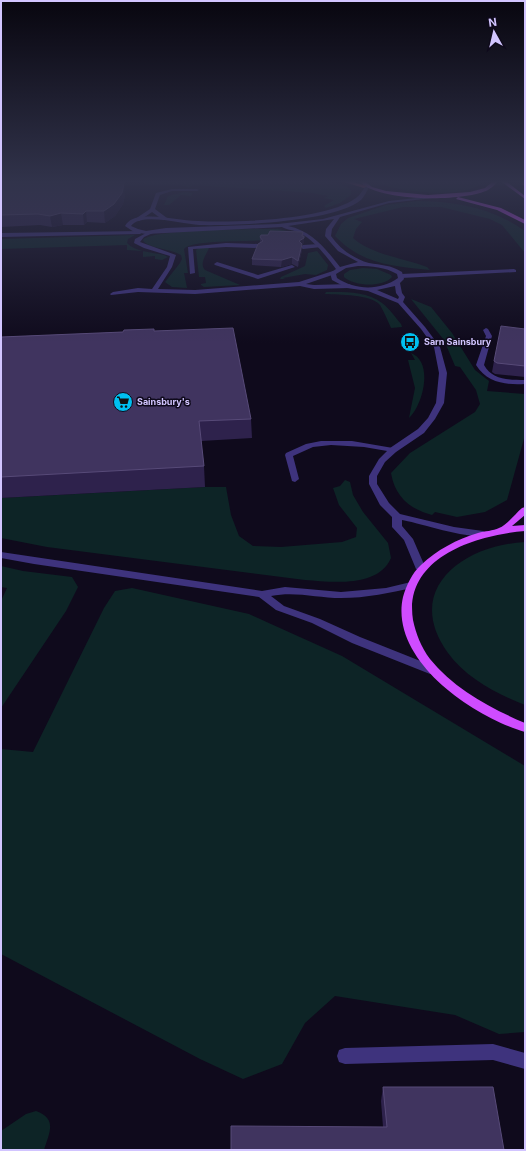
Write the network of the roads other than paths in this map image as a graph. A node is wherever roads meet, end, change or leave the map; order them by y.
1 (143, 236) edge
2 (308, 236) edge
3 (328, 236) edge
4 (249, 245) junction
5 (259, 246) edge
6 (319, 246) junction
7 (242, 247) dead end
8 (303, 247) edge
9 (217, 264) dead end
10 (370, 264) junction
11 (235, 265) dead end
12 (274, 266) edge
13 (292, 267) edge
14 (339, 269) junction
15 (514, 271) dead end
16 (192, 273) dead end
17 (333, 273) junction
18 (257, 274) junction
19 (401, 276) junction
20 (397, 283) junction
21 (194, 284) dead end
22 (300, 284) junction
23 (349, 286) junction
24 (267, 287) junction
25 (366, 288) junction
26 (154, 290) junction
27 (195, 292) junction
28 (113, 294) dead end
29 (400, 302) junction
30 (486, 330) dead end
31 (525, 382) edge
32 (393, 450) junction
33 (295, 479) dead end
34 (525, 510) edge
35 (397, 516) junction
36 (525, 528) edge
37 (503, 530) junction
38 (483, 534) junction
39 (1, 555) edge
40 (422, 569) junction
41 (411, 585) junction
42 (262, 594) junction
43 (434, 671) junction
44 (525, 728) edge
45 (345, 1056) dead end
46 (525, 1061) edge

1 - 26 street
2 - 6 street
3 - 10 street
4 - 5 street
4 - 7 street
4 - 16 street
6 - 8 street
6 - 14 street
9 - 18 street
10 - 14 street
10 - 19 street
11 - 18 street
12 - 18 street
13 - 18 street
14 - 17 street
15 - 19 street
17 - 22 street
17 - 23 street
18 - 24 street
19 - 20 street
20 - 25 street
20 - 29 street
21 - 27 street
22 - 23 street
22 - 24 street
23 - 25 street
24 - 27 street
25 - 29 street
26 - 27 street
26 - 28 street
29 - 32 street
30 - 31 street
32 - 33 street
32 - 35 street
34 - 37 main road
35 - 38 street
35 - 40 street
36 - 37 main road
37 - 38 main road
38 - 40 main road
39 - 42 street
40 - 41 main road
41 - 42 street
41 - 43 main road
42 - 43 street
43 - 44 main road
45 - 46 street

